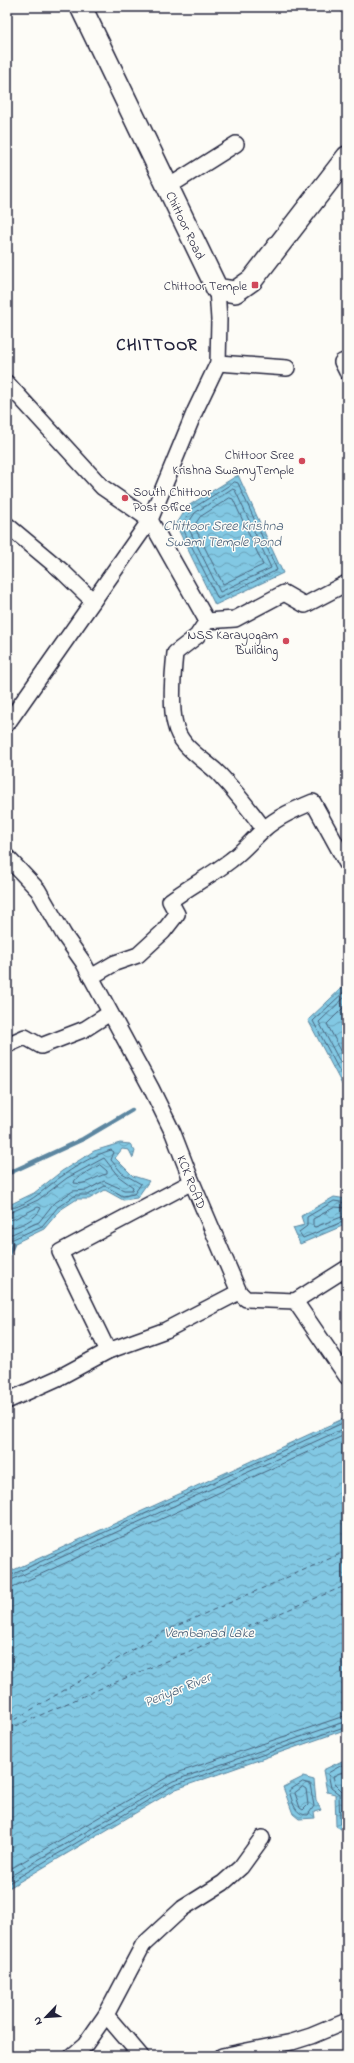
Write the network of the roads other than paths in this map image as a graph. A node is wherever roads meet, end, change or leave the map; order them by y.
1 (84, 8) edge
2 (236, 144) dead end
3 (347, 158) edge
4 (168, 187) junction
5 (217, 289) junction
6 (347, 360) edge
7 (218, 363) junction
8 (287, 368) dead end
9 (347, 372) edge
10 (7, 383) edge
11 (150, 520) junction
12 (7, 525) edge
13 (347, 583) edge
14 (93, 601) junction
15 (207, 621) junction
16 (7, 724) edge
17 (264, 829) junction
18 (7, 857) edge
19 (347, 864) edge
20 (91, 977) junction
21 (110, 1013) junction
22 (7, 1045) edge
23 (192, 1182) junction
24 (347, 1268) edge
25 (239, 1292) junction
26 (295, 1301) junction
27 (108, 1351) junction
28 (347, 1377) edge
29 (7, 1401) edge
30 (262, 1838) dead end
31 (106, 2015) junction
32 (347, 2021) edge
33 (72, 2056) edge
34 (140, 2056) edge
35 (222, 2056) edge

1 - 4 main road, Chittoor Road
2 - 4 street
3 - 5 main road
4 - 5 main road, Chittoor Road
5 - 7 street
6 - 9 street
7 - 8 street
7 - 11 street
10 - 11 street
11 - 14 street
11 - 15 street
12 - 14 street
13 - 15 street
14 - 16 street
15 - 17 street
17 - 19 street
17 - 20 street
18 - 20 street, KCK ROAD
20 - 21 street, KCK ROAD
21 - 22 street
21 - 23 street, KCK ROAD
23 - 25 street, KCK ROAD
23 - 27 street
24 - 26 street
25 - 26 street
25 - 27 street
26 - 28 street
27 - 29 street
30 - 31 street
31 - 33 street
31 - 34 street
32 - 35 street

